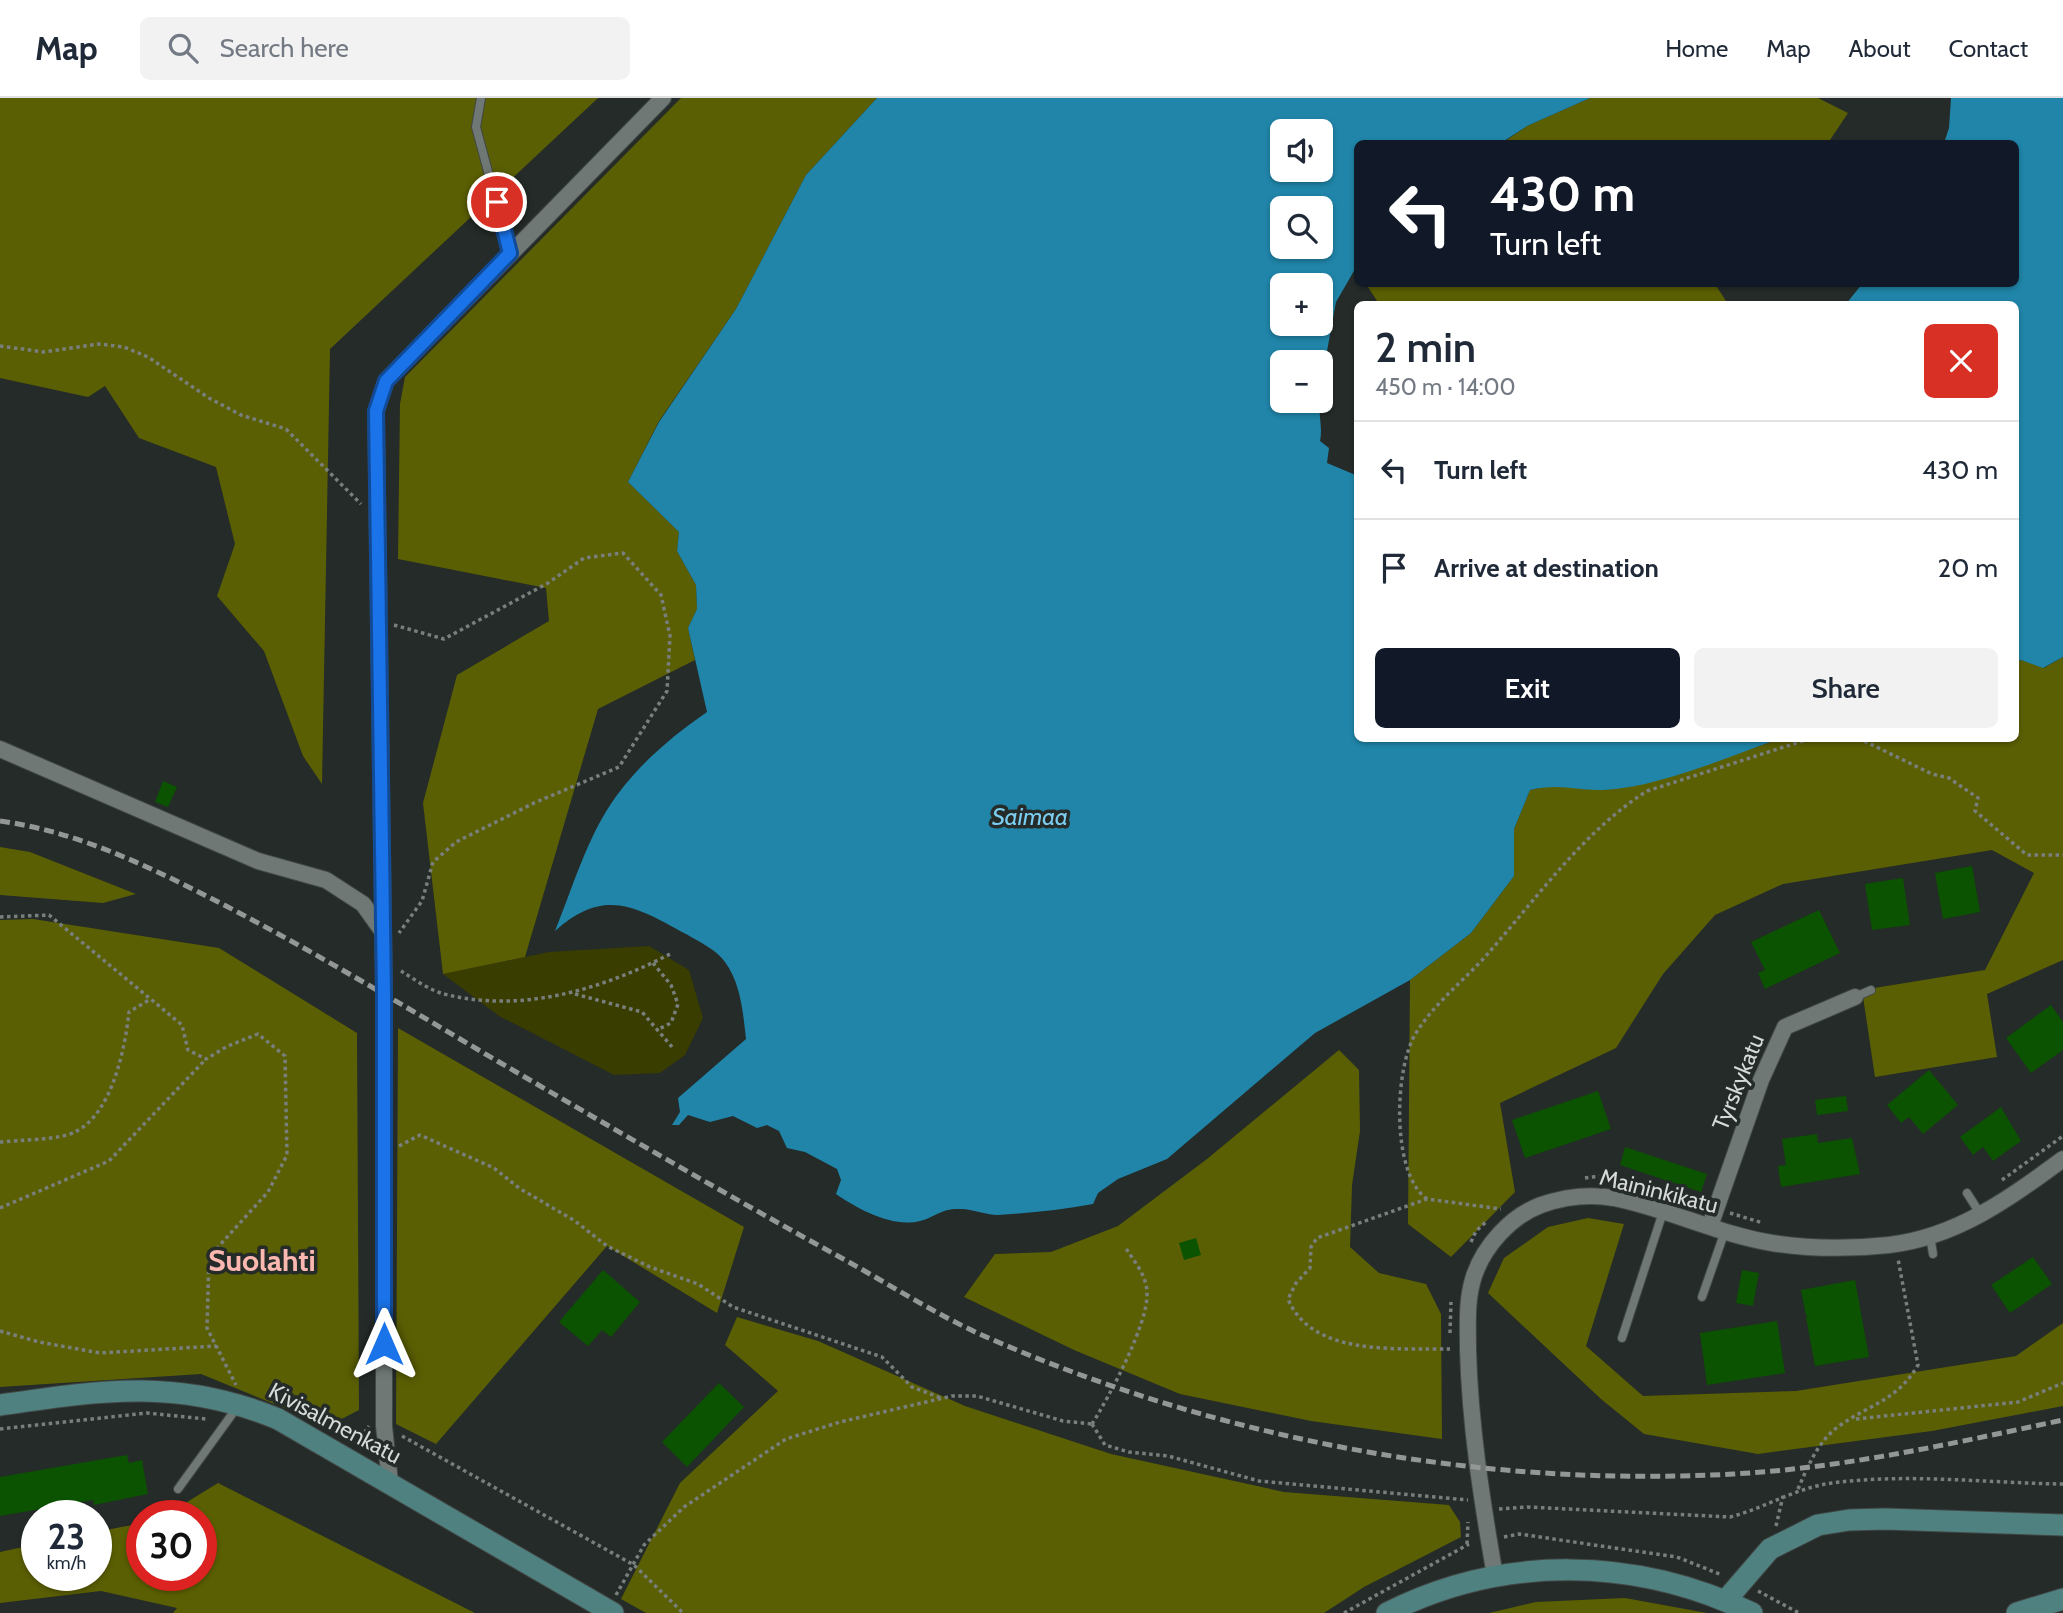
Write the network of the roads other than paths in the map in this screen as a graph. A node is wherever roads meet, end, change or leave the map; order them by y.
1 (481, 98) edge
2 (663, 98) edge
3 (510, 253) junction
4 (0, 750) edge
5 (383, 938) junction
6 (1871, 990) dead end
7 (1855, 997) joint
8 (2063, 1159) edge
9 (1967, 1193) dead end
10 (1976, 1208) junction
11 (1663, 1212) junction
12 (1718, 1229) junction
13 (1930, 1234) junction
14 (1933, 1254) dead end
15 (1702, 1297) dead end
16 (1622, 1338) dead end
17 (243, 1404) junction
18 (0, 1405) edge
19 (390, 1482) junction
20 (178, 1489) dead end
21 (2063, 1525) edge
22 (1495, 1576) junction
23 (2063, 1599) edge
24 (1726, 1600) junction
25 (610, 1611) edge
26 (1387, 1613) edge
27 (1752, 1613) edge
28 (2017, 1613) edge

1 - 3 lane
2 - 3 street
3 - 5 street
4 - 5 street
5 - 19 street
6 - 7 lane
7 - 12 street, Tyrskykatu
8 - 10 street, Maininkikatu
9 - 10 lane
10 - 13 street, Maininkikatu
11 - 12 street, Maininkikatu
11 - 16 lane
11 - 22 street, Maininkikatu
12 - 13 street, Maininkikatu
12 - 15 lane
13 - 14 lane
17 - 18 street, Kivisalmenkatu
17 - 19 street, Kivisalmenkatu
17 - 20 lane
19 - 25 street, Kivisalmenkatu
21 - 24 street
22 - 24 street
22 - 26 street
23 - 28 street
24 - 27 street

